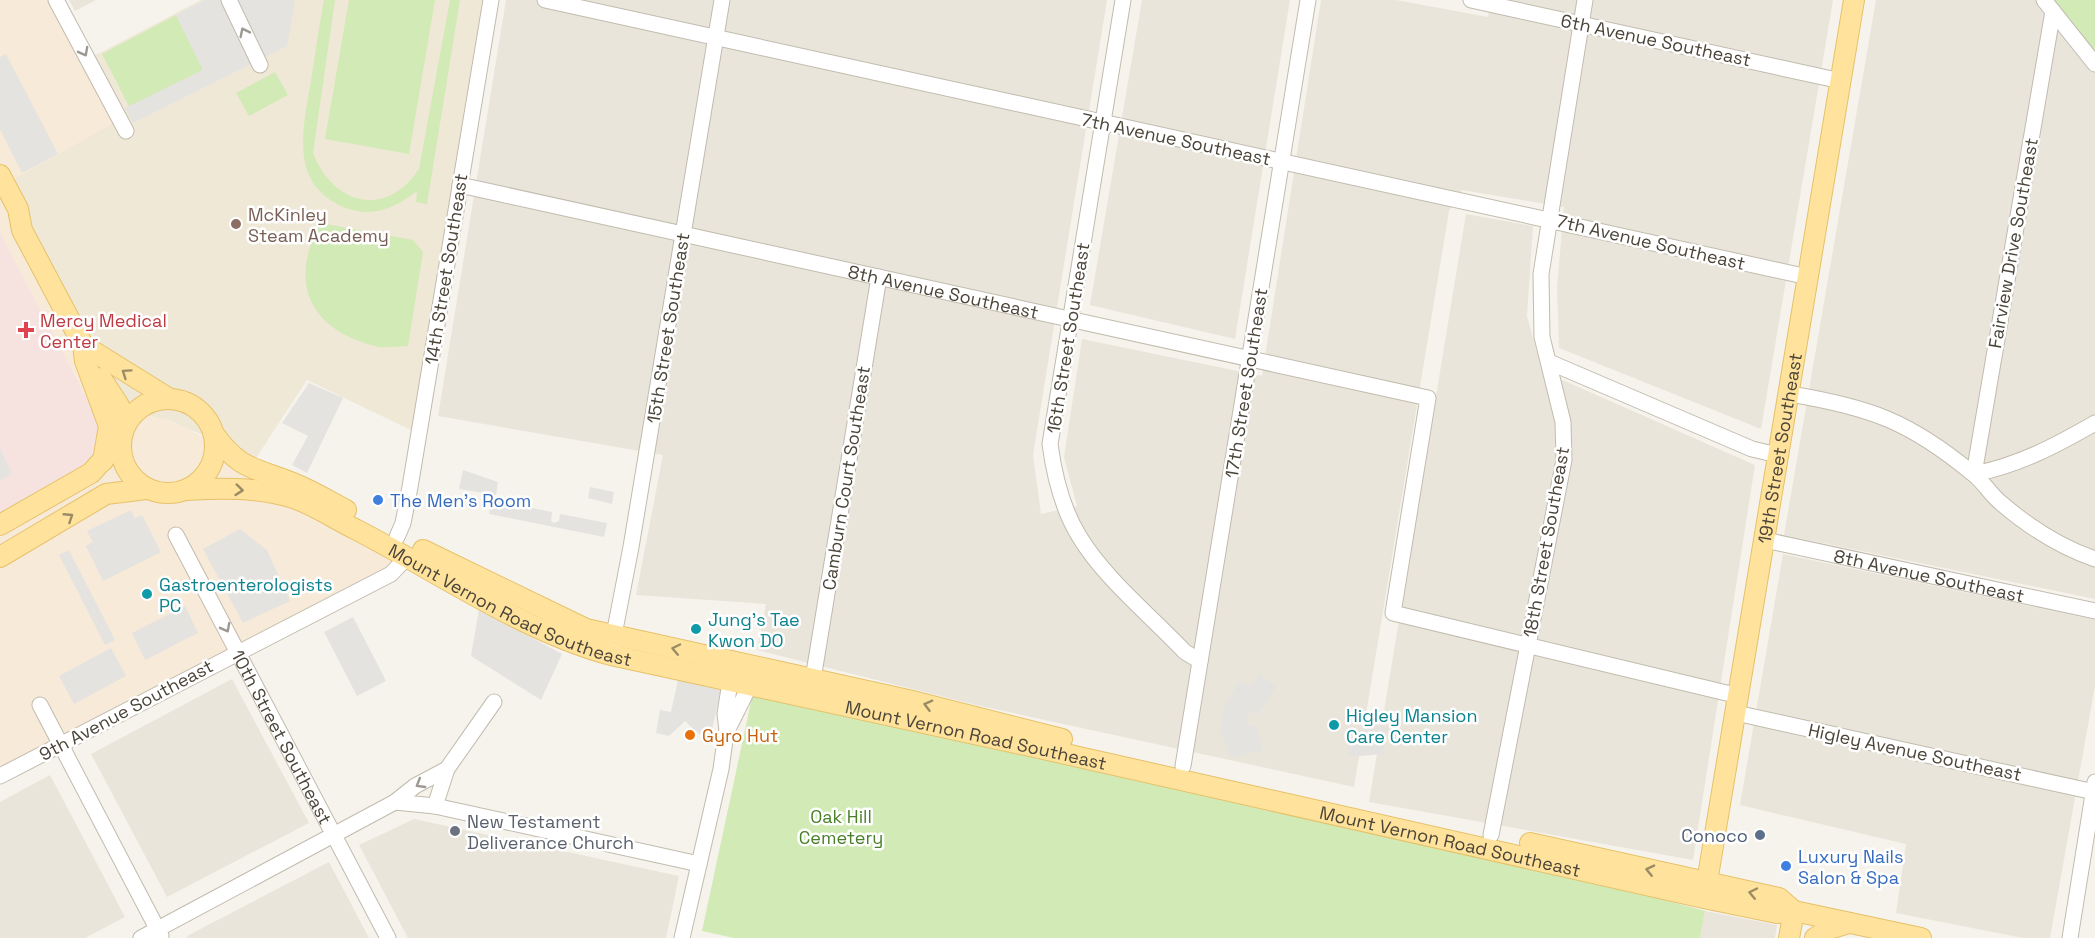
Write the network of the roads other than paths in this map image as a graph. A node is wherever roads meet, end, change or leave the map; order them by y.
1 (56, 0) edge
2 (229, 0) edge
3 (491, 0) edge
4 (545, 0) edge
5 (722, 0) edge
6 (1123, 0) edge
7 (1308, 0) edge
8 (1472, 0) edge
9 (1585, 0) edge
10 (1854, 0) edge
11 (2048, 6) edge
12 (1581, 24) junction
13 (716, 38) junction
14 (2095, 64) edge
15 (260, 65) dead end
16 (1841, 81) junction
17 (1103, 122) junction
18 (126, 131) dead end
19 (1282, 162) junction
20 (0, 175) edge
21 (460, 185) junction
22 (0, 202) edge
23 (1549, 219) junction
24 (22, 230) junction
25 (683, 235) junction
26 (1808, 277) junction
27 (879, 278) junction
28 (1071, 320) junction
29 (84, 353) junction
30 (1250, 359) junction
31 (1549, 362) junction
32 (1790, 394) junction
33 (170, 399) junction
34 (2095, 423) edge
35 (125, 426) junction
36 (214, 434) junction
37 (1778, 455) junction
38 (103, 461) junction
39 (1974, 474) junction
40 (146, 489) junction
41 (186, 490) junction
42 (44, 501) junction
43 (0, 525) edge
44 (176, 535) dead end
45 (397, 537) junction
46 (1765, 540) junction
47 (4, 555) edge
48 (408, 556) junction
49 (2095, 559) edge
50 (2095, 611) edge
51 (1393, 613) joint
52 (612, 646) junction
53 (1528, 646) junction
54 (238, 652) junction
55 (1200, 661) junction
56 (813, 679) junction
57 (730, 682) junction
58 (752, 687) junction
59 (859, 689) junction
60 (494, 702) dead end
61 (40, 705) dead end
62 (1738, 705) junction
63 (727, 730) junction
64 (61, 745) junction
65 (1183, 766) junction
66 (447, 769) junction
67 (0, 776) edge
68 (2094, 787) edge
69 (395, 802) junction
70 (435, 806) junction
71 (333, 834) junction
72 (1491, 835) junction
73 (699, 864) junction
74 (1706, 890) junction
75 (1794, 911) junction
76 (1849, 923) junction
77 (159, 934) edge
78 (141, 938) edge
79 (388, 938) edge
80 (682, 938) edge
81 (1789, 938) edge
82 (1815, 938) edge
83 (1921, 938) edge
84 (2070, 938) edge

1 -> 18 street
15 -> 2 street
3 - 21 street, 14th Street Southeast
4 - 13 street, 7th Avenue Southeast
5 - 13 street, 15th Street Southeast
6 - 17 street, 16th Street Southeast
7 - 19 street, 17th Street Southeast
8 - 12 street, 6th Avenue Southeast
9 - 12 street, 18th Street Southeast
10 - 16 main road, 19th Street Southeast
11 - 14 street
11 - 39 street, Fairview Drive Southeast
12 - 16 street, 6th Avenue Southeast
12 - 23 street, 18th Street Southeast
13 - 17 street, 7th Avenue Southeast
13 - 25 street, 15th Street Southeast
16 - 26 main road, 19th Street Southeast
17 - 19 street, 7th Avenue Southeast
17 - 28 street, 16th Street Southeast
19 - 23 street, 7th Avenue Southeast
19 - 30 street, 17th Street Southeast
20 - 24 main road
21 - 25 street, 8th Avenue Southeast
21 - 45 street, 14th Street Southeast
22 - 24 main road
23 - 26 street, 7th Avenue Southeast
23 - 31 street, 18th Street Southeast
24 - 29 main road
25 - 27 street, 8th Avenue Southeast
25 - 52 street, 15th Street Southeast
26 - 32 main road, 19th Street Southeast
27 - 28 street, 8th Avenue Southeast
27 - 56 street, Camburn Court Southeast
28 - 30 street, 8th Avenue Southeast
28 - 55 street, 16th Street Southeast
33 -> 29 main road
29 - 35 main road
29 - 38 main road
30 - 51 street, 8th Avenue Southeast
30 - 55 street, 17th Street Southeast
31 - 37 street
31 - 53 street, 18th Street Southeast
32 - 37 main road, 19th Street Southeast
32 - 39 street
33 - 35 main road
33 - 36 main road
34 - 39 street
35 - 38 main road
35 - 40 main road
36 - 41 main road
36 - 45 main road, Mount Vernon Road Southeast
37 - 46 main road, 19th Street Southeast
38 - 42 main road
39 - 49 street
40 - 41 main road
47 -> 40 main road
41 -> 48 main road, Mount Vernon Road Southeast
42 - 43 main road
42 - 47 main road
44 -> 54 street, 10th Street Southeast
45 - 52 main road, Mount Vernon Road Southeast
46 - 50 street, 8th Avenue Southeast
46 - 62 main road, 19th Street Southeast
48 - 52 main road, Mount Vernon Road Southeast
48 - 54 street, 9th Avenue Southeast
51 - 53 street, Higley Avenue Southeast
56 -> 52 main road, Mount Vernon Road Southeast
52 - 57 main road, Mount Vernon Road Southeast
53 - 62 street, Higley Avenue Southeast
53 - 72 street, 18th Street Southeast
54 - 64 street, 9th Avenue Southeast
54 - 71 street, 10th Street Southeast
55 - 65 street, 17th Street Southeast
56 - 59 main road, Mount Vernon Road Southeast
57 - 58 main road, Mount Vernon Road Southeast
57 - 59 main road
57 - 63 street
58 - 63 street
58 - 74 main road, Mount Vernon Road Southeast
65 -> 59 main road, Mount Vernon Road Southeast
60 - 66 street
61 - 64 street
62 - 68 street, Higley Avenue Southeast
62 - 74 main road, 19th Street Southeast
63 - 73 street
64 - 67 street, 9th Avenue Southeast
64 - 77 street
65 - 72 main road, Mount Vernon Road Southeast
66 -> 69 street
66 - 70 street
68 - 84 street
69 - 70 street
69 - 71 street
70 - 73 street
71 - 77 street
71 - 79 street, 10th Street Southeast
74 -> 72 main road, Mount Vernon Road Southeast
73 - 80 street
74 - 75 main road, Mount Vernon Road Southeast
75 - 76 main road, Mount Vernon Road Southeast
75 - 81 main road
76 - 82 main road
76 - 83 main road, Mount Vernon Road Southeast
77 - 78 street

